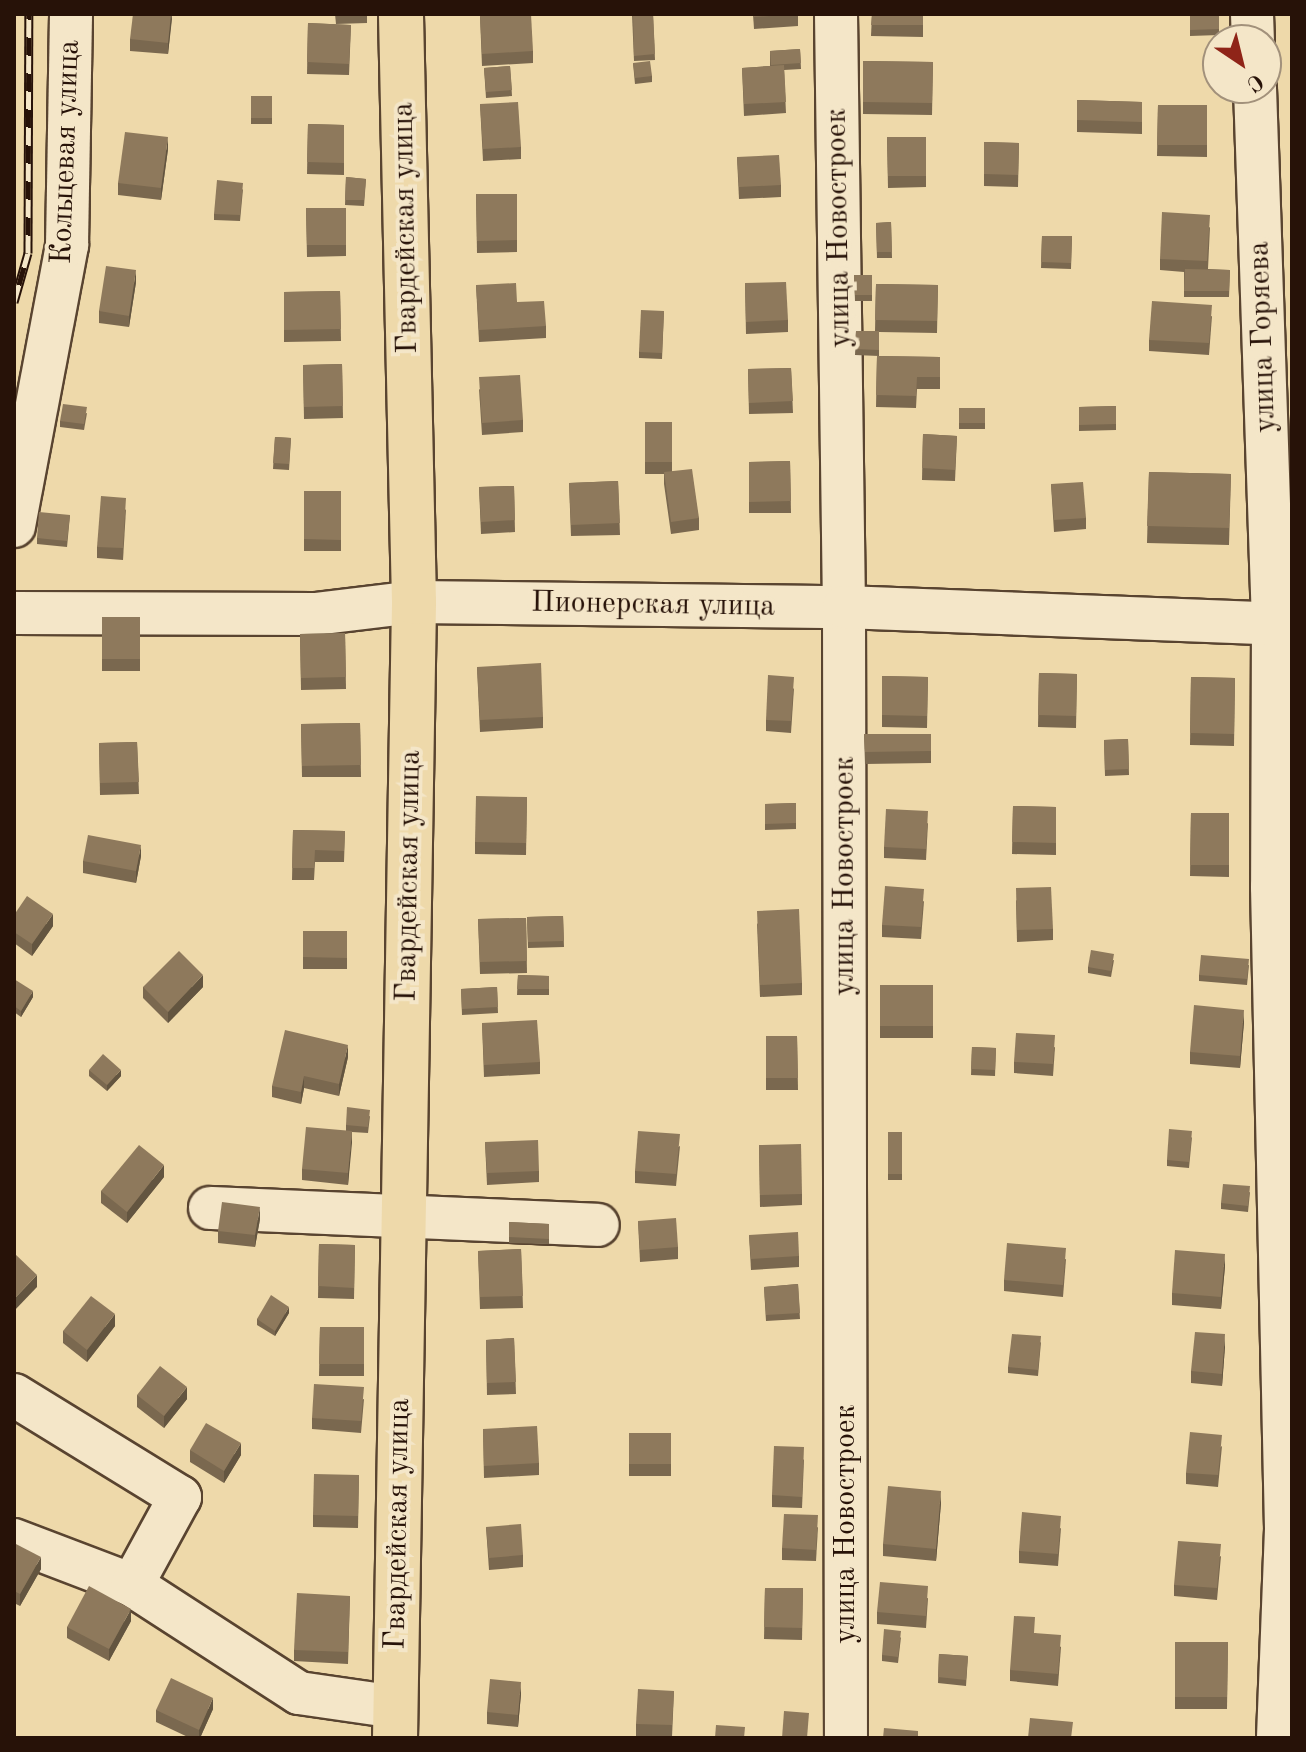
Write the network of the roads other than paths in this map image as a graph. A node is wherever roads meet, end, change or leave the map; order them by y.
1 (71, 14) edge
2 (401, 14) edge
3 (836, 14) edge
4 (1256, 104) edge
5 (14, 526) edge
6 (414, 602) junction
7 (844, 607) junction
8 (14, 613) edge
9 (1283, 623) edge
10 (1282, 888) edge
11 (1284, 1109) edge
12 (210, 1208) dead end
13 (402, 1217) junction
14 (598, 1225) dead end
15 (1287, 1325) edge
16 (14, 1395) edge
17 (1289, 1529) edge
18 (14, 1540) edge
19 (132, 1585) junction
20 (396, 1722) edge
21 (846, 1738) edge
22 (1278, 1738) edge

1 - 5 street, Кольцевая улица
2 - 6 main road, Гвардейская улица
3 - 7 street, улица Новостроек
4 - 9 street, улица Горяева
6 - 7 street, Пионерская улица
6 - 8 street, Пионерская улица
6 - 13 main road, Гвардейская улица
7 - 9 street, Пионерская улица
7 - 21 street, улица Новостроек
9 - 10 street, улица Горяева
10 - 11 street, улица Горяева
11 - 15 street, улица Горяева
12 - 13 street
13 - 14 street
13 - 20 main road, Гвардейская улица
15 - 17 street, улица Горяева
16 - 19 street
17 - 22 street, улица Горяева
18 - 19 street
19 - 20 street

